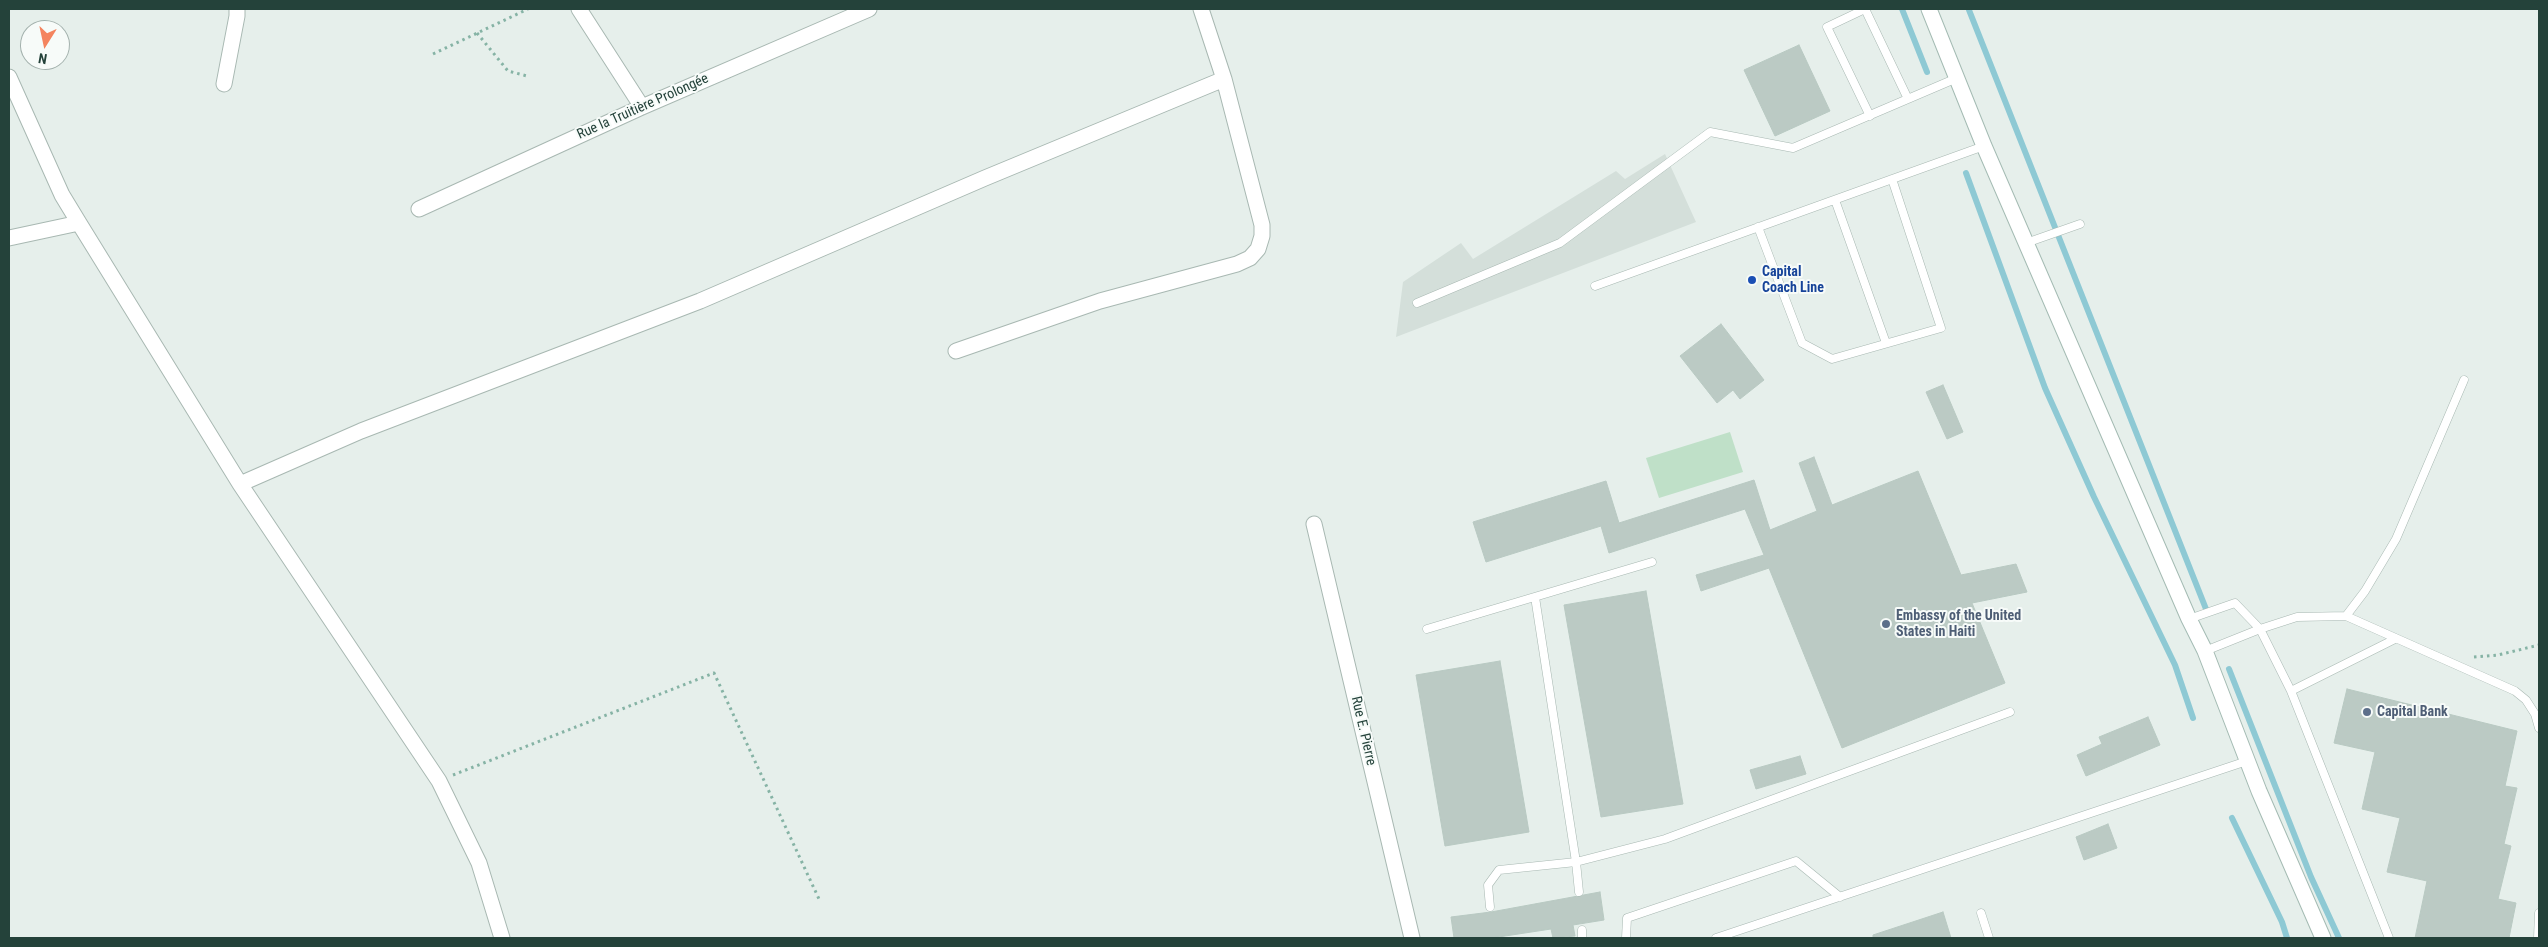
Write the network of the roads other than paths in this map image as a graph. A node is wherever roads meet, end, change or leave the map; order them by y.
1 (237, 9) edge
2 (579, 9) edge
3 (868, 9) edge
4 (1201, 9) edge
5 (1932, 9) edge
6 (9, 77) edge
7 (1958, 78) junction
8 (1224, 79) junction
9 (224, 84) dead end
10 (1908, 99) junction
11 (642, 107) junction
12 (1870, 116) junction
13 (1984, 146) junction
14 (1892, 179) junction
15 (1835, 200) junction
16 (419, 209) dead end
17 (79, 223) junction
18 (2080, 224) dead end
19 (1758, 228) junction
20 (9, 238) edge
21 (2026, 244) junction
22 (1595, 286) dead end
23 (1417, 303) dead end
24 (1886, 343) junction
25 (956, 351) dead end
26 (2464, 380) dead end
27 (240, 484) junction
28 (1314, 524) dead end
29 (1652, 562) dead end
30 (1535, 597) junction
31 (2346, 616) junction
32 (2189, 620) junction
33 (2260, 628) junction
34 (1427, 629) dead end
35 (2395, 639) junction
36 (2205, 651) junction
37 (2291, 691) junction
38 (2010, 712) dead end
39 (2539, 728) edge
40 (2247, 761) junction
41 (1576, 862) junction
42 (1579, 892) dead end
43 (1840, 897) junction
44 (1490, 907) dead end
45 (1981, 913) dead end
46 (2539, 913) edge
47 (502, 938) edge
48 (1412, 938) edge
49 (1626, 938) edge
50 (1716, 938) edge
51 (1989, 938) edge
52 (2323, 938) edge
53 (2388, 938) edge
54 (2538, 938) edge

1 - 9 street
2 - 11 street
3 - 11 street, Rue la Truitière Prolongée
4 - 8 street
5 - 7 street
6 - 17 street
7 - 10 lane
7 - 13 street
8 - 25 street
8 - 27 street
10 - 12 lane
10 - 12 lane
11 - 16 street, Rue la Truitière Prolongée
12 - 23 lane
13 - 14 lane
13 - 21 street
14 - 15 lane
14 - 24 lane
15 - 19 lane
15 - 24 lane
17 - 20 street
17 - 27 street
18 - 21 lane
19 - 22 lane
19 - 24 lane
21 - 32 street
26 - 31 lane
27 - 47 street
28 - 48 street, Rue E. Pierre
29 - 30 lane
30 - 34 lane
30 - 41 lane
31 - 33 lane
31 - 35 lane
32 - 33 lane
32 - 36 street
33 - 36 lane
33 - 37 lane
35 - 37 lane
35 - 39 lane
36 - 40 street
37 - 53 lane
38 - 41 lane
40 - 43 lane
40 - 52 street
41 - 42 lane
41 - 44 lane
43 - 49 lane
43 - 50 lane
45 - 51 lane
46 - 54 lane

